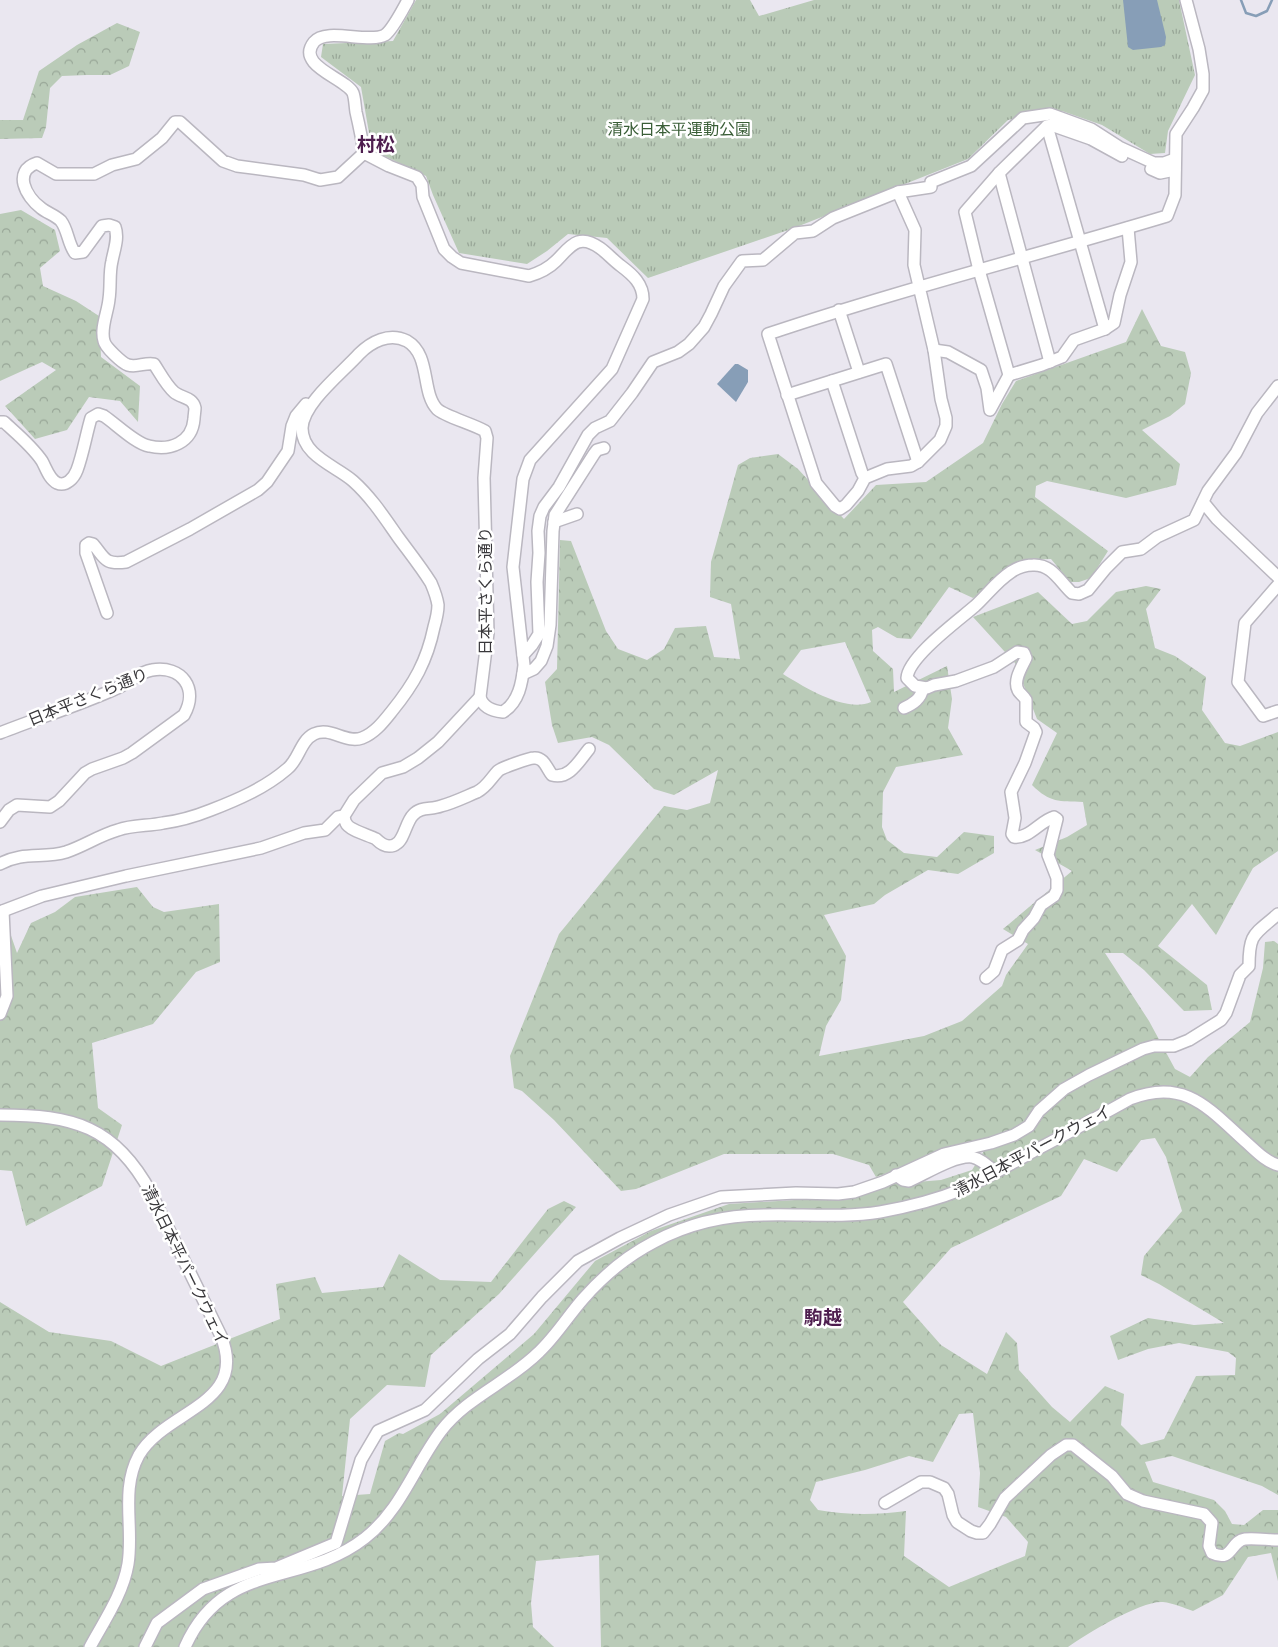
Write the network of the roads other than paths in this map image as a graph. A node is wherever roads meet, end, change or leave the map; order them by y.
1 (408, 0) edge
2 (1186, 0) edge
3 (1047, 126) junction
4 (364, 153) junction
5 (1175, 164) junction
6 (1152, 166) junction
7 (999, 173) junction
8 (898, 192) junction
9 (1128, 228) junction
10 (1080, 242) junction
11 (1021, 258) junction
12 (979, 270) junction
13 (918, 286) junction
14 (839, 310) junction
15 (1105, 329) junction
16 (934, 350) junction
17 (1050, 362) junction
18 (859, 372) junction
19 (1009, 375) junction
20 (832, 381) junction
21 (1278, 386) edge
22 (787, 395) junction
23 (317, 398) junction
24 (0, 422) edge
25 (604, 448) dead end
26 (918, 462) junction
27 (866, 478) junction
28 (1203, 502) junction
29 (577, 514) dead end
30 (554, 522) junction
31 (1278, 577) edge
32 (1278, 585) edge
33 (107, 613) dead end
34 (523, 654) junction
35 (523, 674) junction
36 (923, 688) junction
37 (480, 697) junction
38 (904, 708) dead end
39 (1278, 711) edge
40 (0, 732) edge
41 (589, 749) dead end
42 (344, 816) junction
43 (0, 822) edge
44 (0, 864) edge
45 (2, 912) edge
46 (1278, 914) edge
47 (986, 978) dead end
48 (0, 1014) edge
49 (0, 1115) edge
50 (1278, 1164) edge
51 (995, 1172) junction
52 (896, 1175) junction
53 (885, 1503) dead end
54 (1278, 1540) edge
55 (90, 1647) edge
56 (145, 1647) edge
57 (185, 1647) edge

1 - 4 street
2 - 5 street
3 - 6 street
3 - 7 street
3 - 10 street
4 - 24 street
4 - 34 street, 日本平さくら通り
5 - 6 street
5 - 9 street
6 - 8 street
7 - 11 street
7 - 12 street
8 - 13 street
8 - 34 street
9 - 10 street
9 - 15 street
10 - 11 street
10 - 15 street
11 - 12 street
11 - 17 street
12 - 13 street
12 - 19 street
13 - 14 street
13 - 16 street
14 - 18 street
14 - 22 street
15 - 17 street
16 - 19 street
16 - 26 street
17 - 19 street
18 - 20 street
18 - 26 street
20 - 22 street
20 - 27 street
21 - 28 street
22 - 27 street
23 - 33 street
23 - 37 street, 日本平さくら通り
23 - 44 street, 日本平さくら通り
25 - 30 street
26 - 27 street
28 - 31 street
28 - 36 street
29 - 30 street
30 - 35 street
32 - 39 street
34 - 35 street, 日本平さくら通り
35 - 37 street, 日本平さくら通り
36 - 38 street
36 - 47 street
37 - 42 street
40 - 43 street, 日本平さくら通り
41 - 42 street
42 - 45 street
45 - 48 street
46 - 52 street
49 - 55 street, 清水日本平パークウェイ
50 - 51 street, 清水日本平パークウェイ
51 - 52 street
51 - 57 street, 清水日本平パークウェイ
52 - 56 street
53 - 54 street

